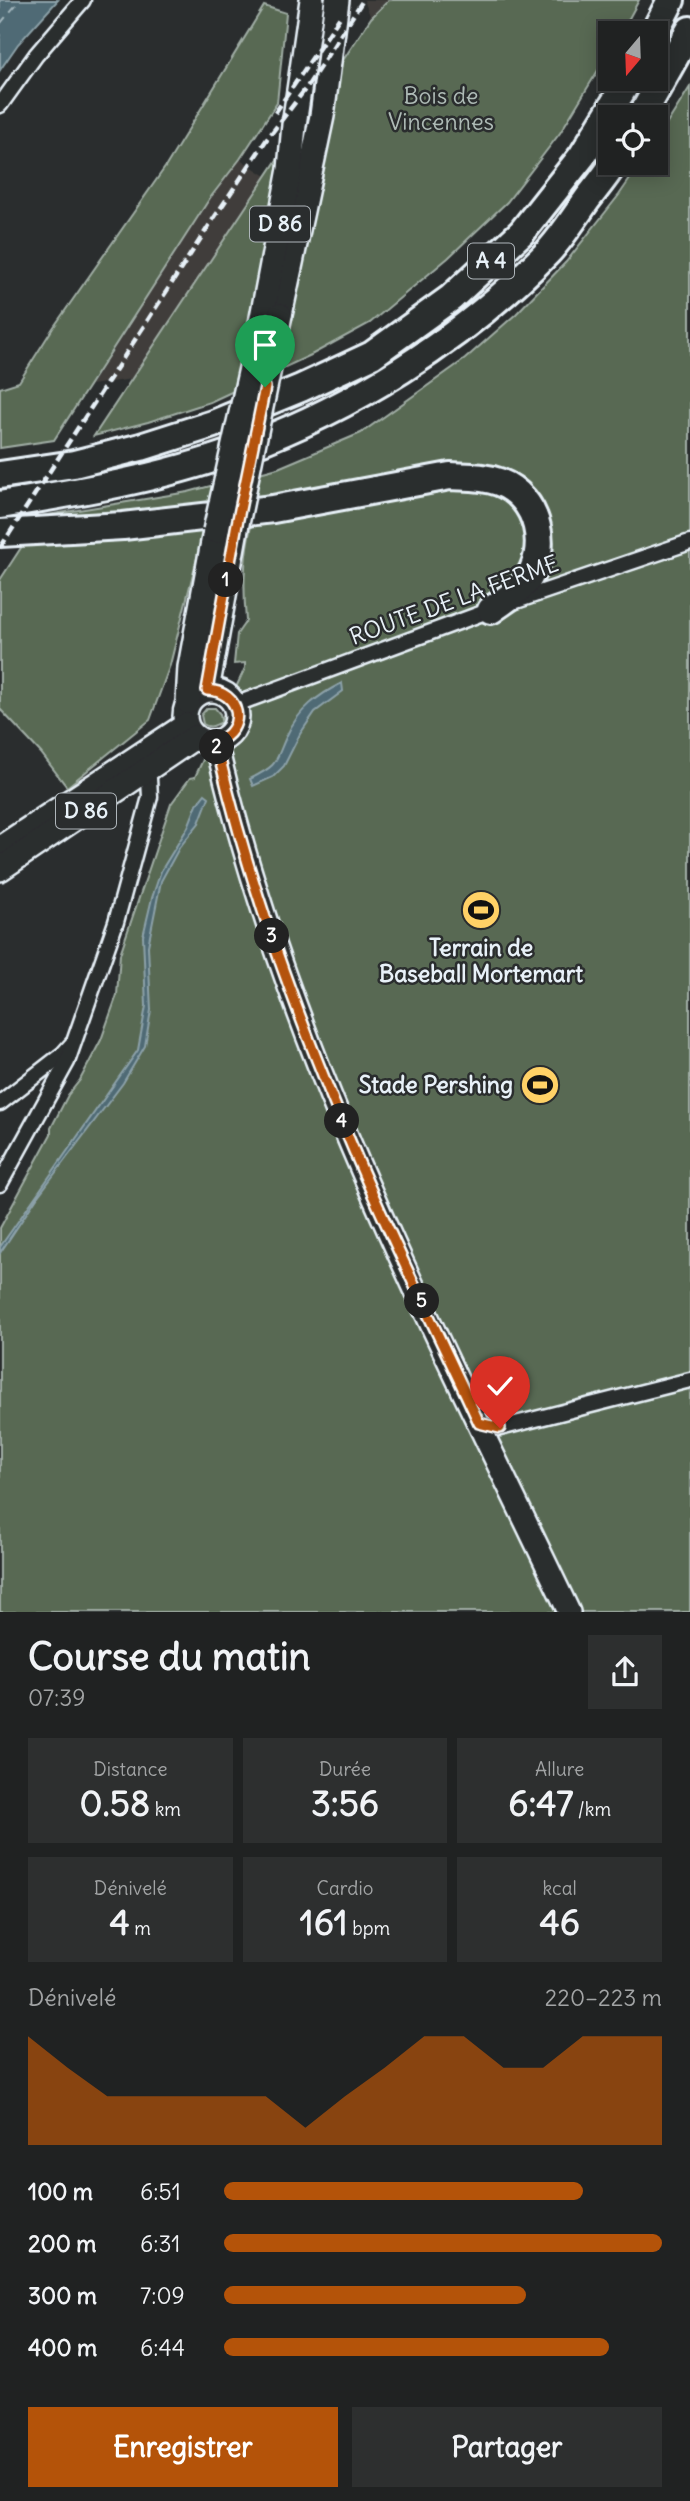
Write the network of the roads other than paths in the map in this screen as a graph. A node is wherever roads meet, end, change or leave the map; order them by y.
1 (83, 0) edge
2 (312, 0) edge
3 (337, 0) edge
4 (671, 0) edge
5 (660, 21) edge
6 (690, 30) edge
7 (622, 91) edge
8 (0, 105) edge
9 (647, 105) edge
10 (605, 175) edge
11 (270, 319) junction
12 (0, 475) edge
13 (0, 505) edge
14 (0, 533) edge
15 (690, 542) edge
16 (491, 610) junction
17 (234, 705) junction
18 (198, 719) junction
19 (141, 763) junction
20 (0, 848) edge
21 (0, 869) edge
22 (73, 1043) junction
23 (19, 1090) junction
24 (0, 1103) edge
25 (39, 1114) junction
26 (0, 1184) edge
27 (690, 1380) edge
28 (479, 1423) junction
29 (569, 1612) edge

1 - 8 street
2 - 11 main road, D 86
3 - 11 main road, D 86
4 - 5 highway
6 - 9 highway
7 - 12 highway, A 4
10 - 13 highway, A 4
11 - 18 main road, D 86, bridge
14 - 16 highway
15 - 16 street, ROUTE DE LA FERME
16 - 17 street, ROUTE DE LA FERME
17 - 18 main road
17 - 18 main road
18 - 19 main road, D 86
18 - 28 main road
19 - 20 main road, D 86
19 - 21 main road, D 86
19 - 22 street
22 - 23 street
22 - 25 street
23 - 24 street
23 - 25 street
25 - 26 street
27 - 28 street
28 - 29 main road

